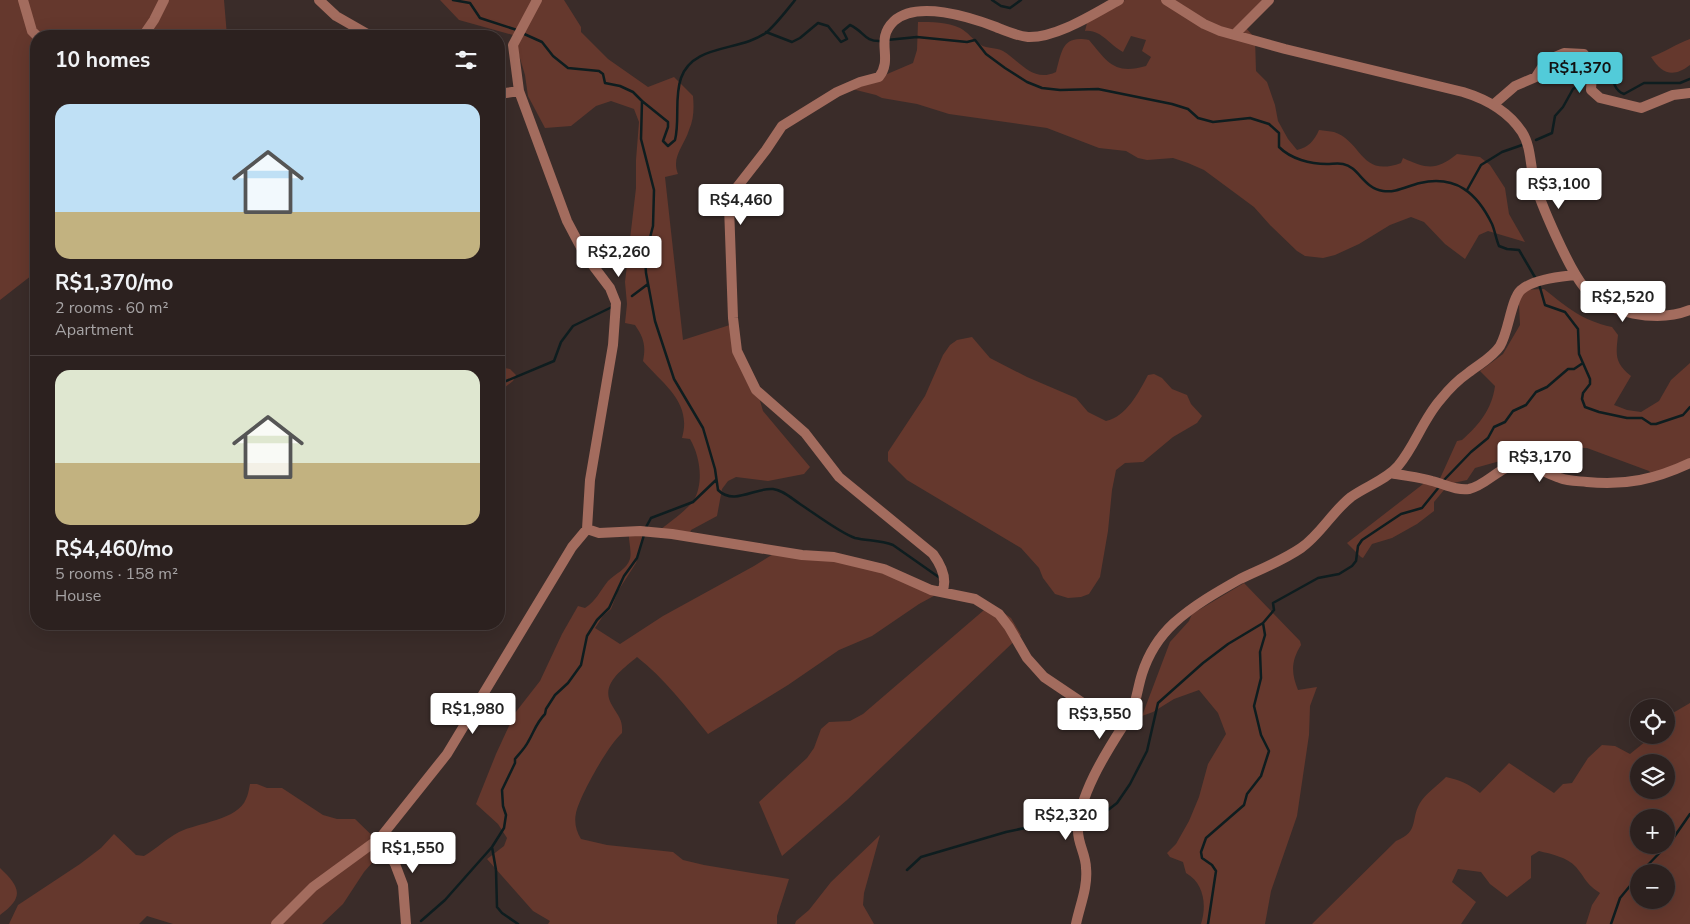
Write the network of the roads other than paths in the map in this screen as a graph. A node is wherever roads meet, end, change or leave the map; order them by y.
1 (23, 0) edge
2 (164, 0) edge
3 (319, 0) edge
4 (537, 0) edge
5 (1119, 0) edge
6 (1166, 0) edge
7 (1269, 0) edge
8 (32, 30) edge
9 (147, 30) edge
10 (361, 30) edge
11 (1234, 35) junction
12 (519, 91) junction
13 (505, 93) edge
14 (1690, 93) edge
15 (1493, 105) junction
16 (1576, 275) junction
17 (1690, 310) edge
18 (1690, 463) edge
19 (1391, 473) junction
20 (587, 529) junction
21 (942, 592) junction
22 (1123, 726) junction
23 (380, 838) junction
24 (276, 924) edge
25 (406, 924) edge
26 (1076, 924) edge

1 - 8 street
2 - 9 street
3 - 10 street
4 - 12 street
5 - 21 street
6 - 11 street
7 - 11 street
11 - 15 street
12 - 13 street
12 - 20 street
14 - 15 street
15 - 16 street
16 - 17 street
16 - 19 street
18 - 19 street
19 - 22 street
20 - 21 street
20 - 23 street
21 - 22 street
22 - 26 street
23 - 24 street
23 - 25 street

